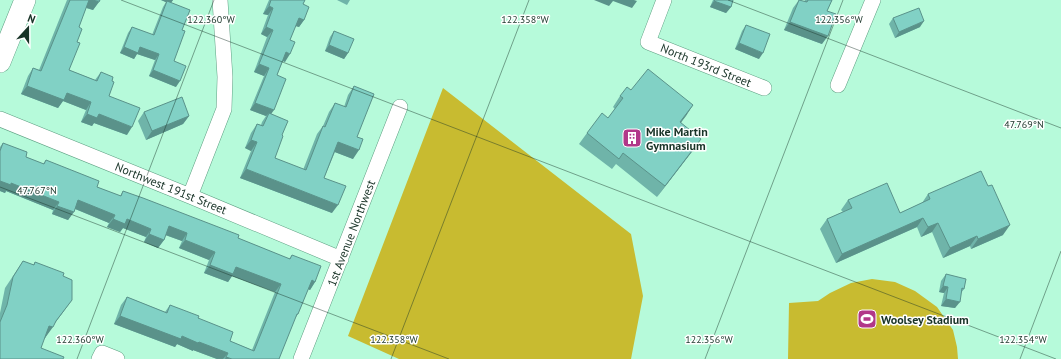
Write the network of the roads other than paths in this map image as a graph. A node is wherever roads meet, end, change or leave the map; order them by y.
1 (24, 0) edge
2 (220, 0) edge
3 (664, 0) edge
4 (873, 0) edge
5 (0, 62) edge
6 (838, 85) dead end
7 (764, 88) dead end
8 (400, 107) dead end
9 (0, 119) edge
10 (190, 196) junction
11 (341, 259) junction
12 (100, 356) edge
13 (117, 359) edge
14 (302, 359) edge

1 - 5 street
2 - 10 street
3 - 7 street, North 193rd Street
4 - 6 street
8 - 11 street, 1st Avenue Northwest
9 - 10 street, Northwest 191st Street
10 - 11 street, Northwest 191st Street
11 - 14 street, 1st Avenue Northwest
12 - 13 street

